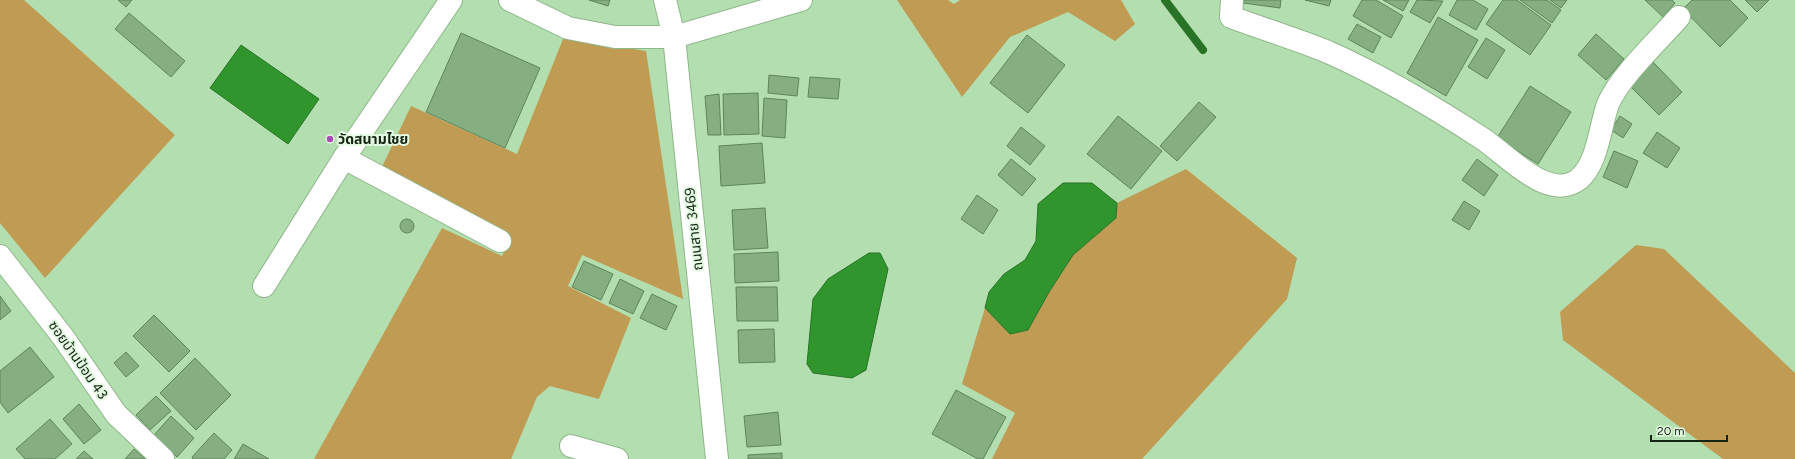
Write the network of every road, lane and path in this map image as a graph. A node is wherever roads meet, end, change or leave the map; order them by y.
1 (451, 0) edge
2 (510, 0) edge
3 (665, 0) edge
4 (801, 0) edge
5 (1232, 0) edge
6 (1679, 17) dead end
7 (674, 37) junction
8 (344, 158) junction
9 (500, 240) dead end
10 (0, 256) edge
11 (264, 286) dead end
12 (571, 446) dead end
13 (163, 459) edge
14 (617, 459) edge
15 (717, 459) edge

1 - 8 street
2 - 7 street
3 - 7 street, ถนนสาย 3469
4 - 7 street
5 - 6 street
7 - 15 street, ถนนสาย 3469
8 - 9 street
8 - 11 street
10 - 13 street, ซอยบ้านป้อม 43
12 - 14 street

